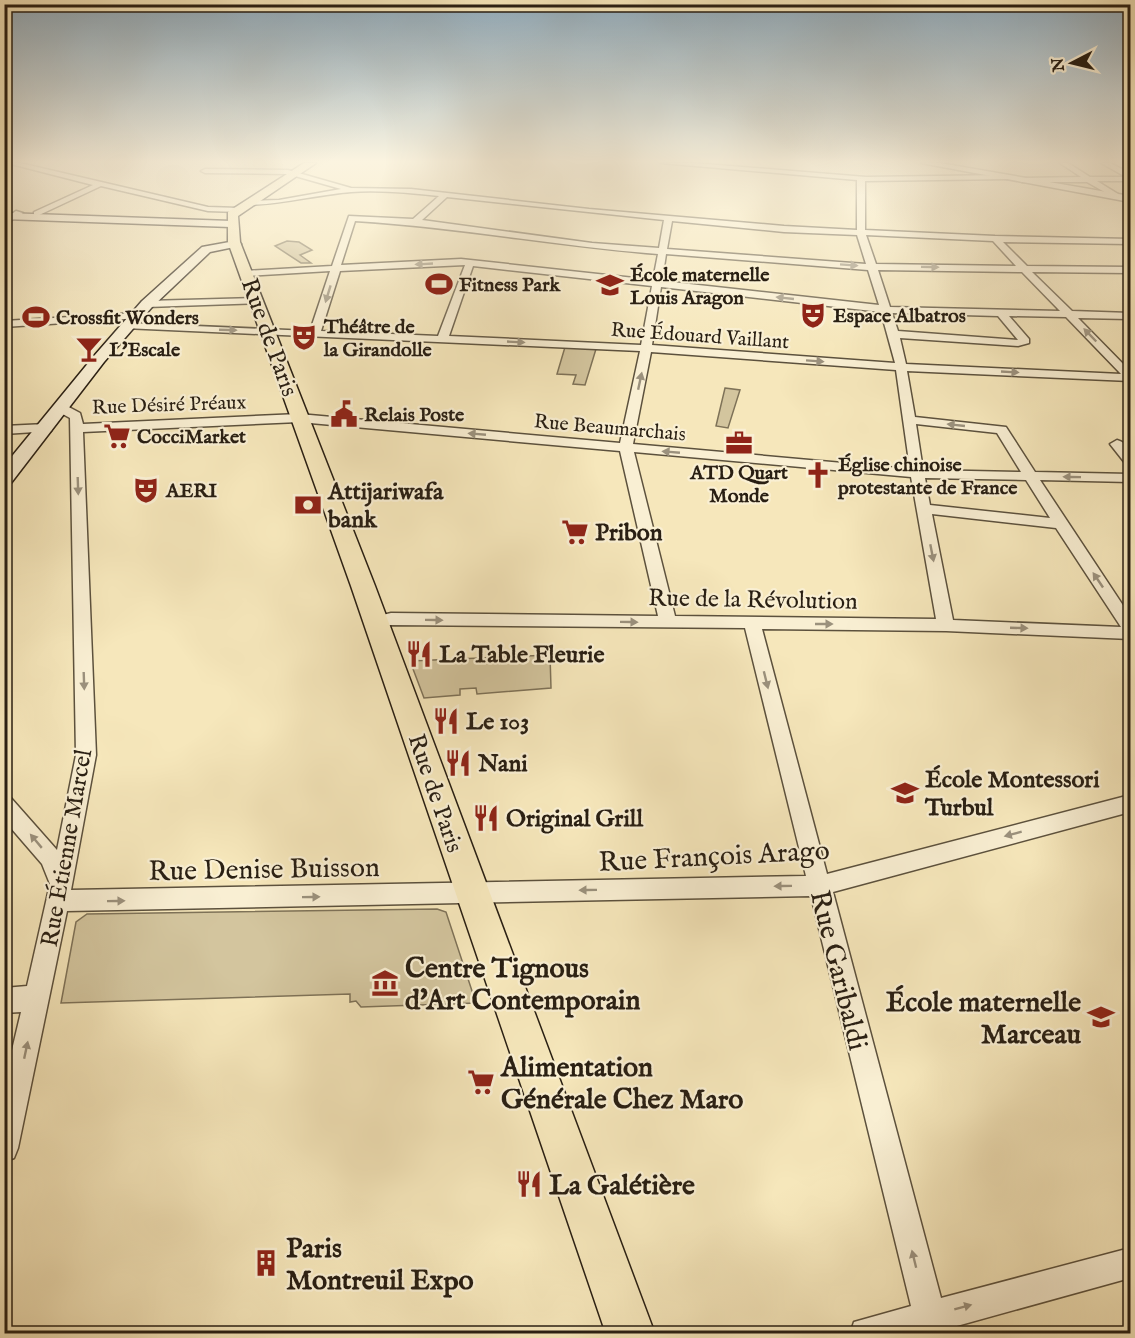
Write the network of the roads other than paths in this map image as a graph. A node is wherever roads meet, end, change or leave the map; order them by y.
1 (231, 225) edge
2 (349, 225) edge
3 (440, 225) edge
4 (667, 225) edge
5 (757, 225) edge
6 (861, 225) edge
7 (861, 233) junction
8 (995, 239) junction
9 (1115, 241) junction
10 (1131, 241) edge
11 (1124, 251) dead end
12 (663, 252) junction
13 (470, 263) junction
14 (872, 267) junction
15 (244, 268) junction
16 (335, 268) junction
17 (1025, 268) junction
18 (1131, 270) edge
19 (657, 284) junction
20 (147, 304) junction
21 (885, 309) junction
22 (1001, 313) junction
23 (1070, 315) junction
24 (1131, 316) edge
25 (132, 321) junction
26 (4, 324) edge
27 (267, 331) junction
28 (315, 333) junction
29 (894, 334) junction
30 (443, 338) junction
31 (646, 348) junction
32 (902, 367) junction
33 (1131, 377) edge
34 (61, 408) junction
35 (299, 418) junction
36 (910, 420) junction
37 (45, 428) junction
38 (76, 428) junction
39 (4, 430) edge
40 (1124, 444) edge
41 (626, 447) junction
42 (1131, 460) edge
43 (918, 474) junction
44 (1032, 476) junction
45 (1131, 478) edge
46 (4, 479) edge
47 (923, 509) junction
48 (1061, 524) junction
49 (376, 622) junction
50 (668, 622) junction
51 (752, 624) junction
52 (946, 625) junction
53 (1131, 628) edge
54 (1131, 633) edge
55 (1131, 803) edge
56 (4, 804) edge
57 (819, 886) junction
58 (59, 892) junction
59 (471, 893) junction
60 (37, 998) junction
61 (4, 1000) edge
62 (4, 1148) edge
63 (1131, 1263) edge
64 (930, 1316) junction
65 (632, 1334) edge
66 (866, 1334) edge

1 - 15 main road, Rue de Paris
2 - 16 street
3 - 12 street
4 - 12 street
5 - 7 street
6 - 7 street
7 - 8 street
7 - 14 street
8 - 9 street
8 - 17 street
9 - 10 street
9 - 11 street
12 -> 14 street
12 - 19 street
13 -> 16 street
13 - 19 street
13 - 30 street
14 -> 17 street
14 - 21 street
15 - 16 street
15 - 20 street
15 - 20 main road
15 - 27 main road, Rue de Paris
16 -> 28 street
17 - 18 street
17 - 23 street
21 -> 19 street
19 - 31 street
20 - 25 main road
21 - 22 street
21 - 29 street
22 - 23 street
22 - 29 street
23 - 24 street
33 -> 23 street
25 - 26 street, Rue Édouard Vaillant
25 -> 27 street, Rue Édouard Vaillant
25 - 34 main road
27 - 28 street, Rue Édouard Vaillant
27 - 35 main road, Rue de Paris
28 - 30 street, Rue Édouard Vaillant
29 - 32 street
30 -> 31 street, Rue Édouard Vaillant
31 -> 32 street, Rue Édouard Vaillant
41 -> 31 street
32 -> 33 street, Rue Édouard Vaillant
32 - 36 street
34 - 37 main road
34 - 38 street
35 - 38 street, Rue Désiré Préaux
41 -> 35 street, Rue Beaumarchais
35 - 49 main road, Rue de Paris
36 - 43 street
44 -> 36 street
37 - 39 street
37 - 46 main road
38 -> 58 street, Rue Étienne Marcel
40 - 42 street
43 -> 41 street, Rue Beaumarchais
41 - 50 street
43 - 44 street, Rue Beaumarchais
43 - 47 street
45 -> 44 street, Rue Beaumarchais
44 - 48 street
47 - 48 street
47 -> 52 street
53 -> 48 street
49 -> 50 street, Rue de la Révolution
49 - 59 main road, Rue de Paris
50 - 51 street, Rue de la Révolution
51 -> 52 street, Rue de la Révolution
51 -> 57 street, Rue Garibaldi
52 -> 54 street, Rue de la Révolution
55 -> 57 street, Rue François Arago
58 -> 56 street
57 -> 59 street, Rue François Arago
64 -> 57 street, Rue Garibaldi
58 -> 59 street, Rue Denise Buisson
58 - 60 street, Rue Étienne Marcel
59 - 65 main road, Rue de Paris
60 - 61 street
62 -> 60 street, Rue Étienne Marcel
64 -> 63 street
64 - 66 street

